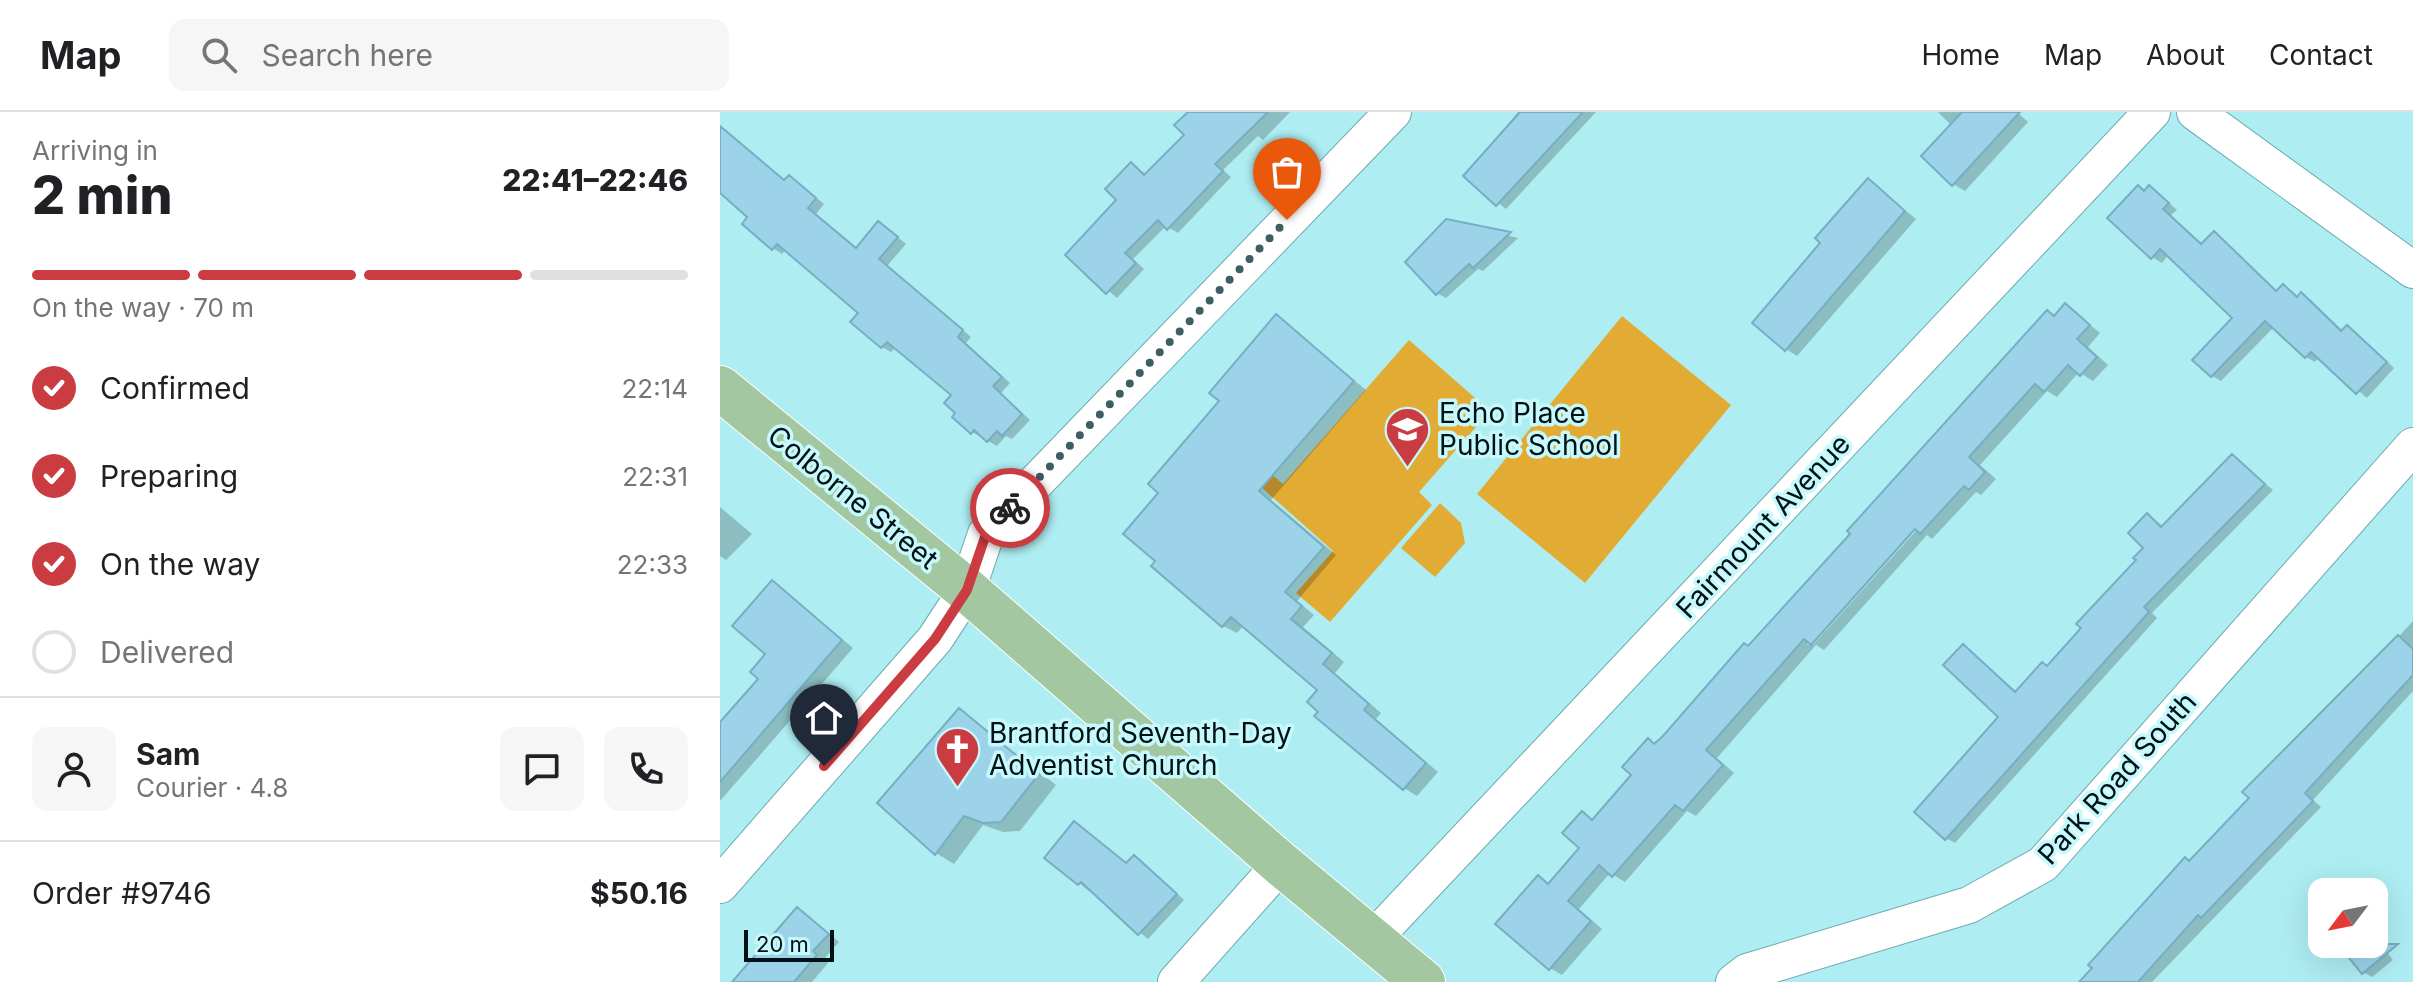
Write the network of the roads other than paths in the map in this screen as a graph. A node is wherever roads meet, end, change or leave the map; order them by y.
1 (1393, 112) edge
2 (2152, 112) edge
3 (2195, 112) edge
4 (2413, 270) edge
5 (720, 388) edge
6 (2413, 446) edge
7 (967, 590) junction
8 (1281, 864) junction
9 (720, 885) edge
10 (1373, 939) junction
11 (1176, 982) edge
12 (1423, 982) edge
13 (1734, 982) edge

1 - 7 street
2 - 10 street, Fairmount Avenue
3 - 4 street
5 - 7 main road, Colborne Street
6 - 13 street, Park Road South
7 - 8 main road, Colborne Street
7 - 9 street
8 - 10 main road, Colborne Street
8 - 11 street
10 - 12 main road, Colborne Street

